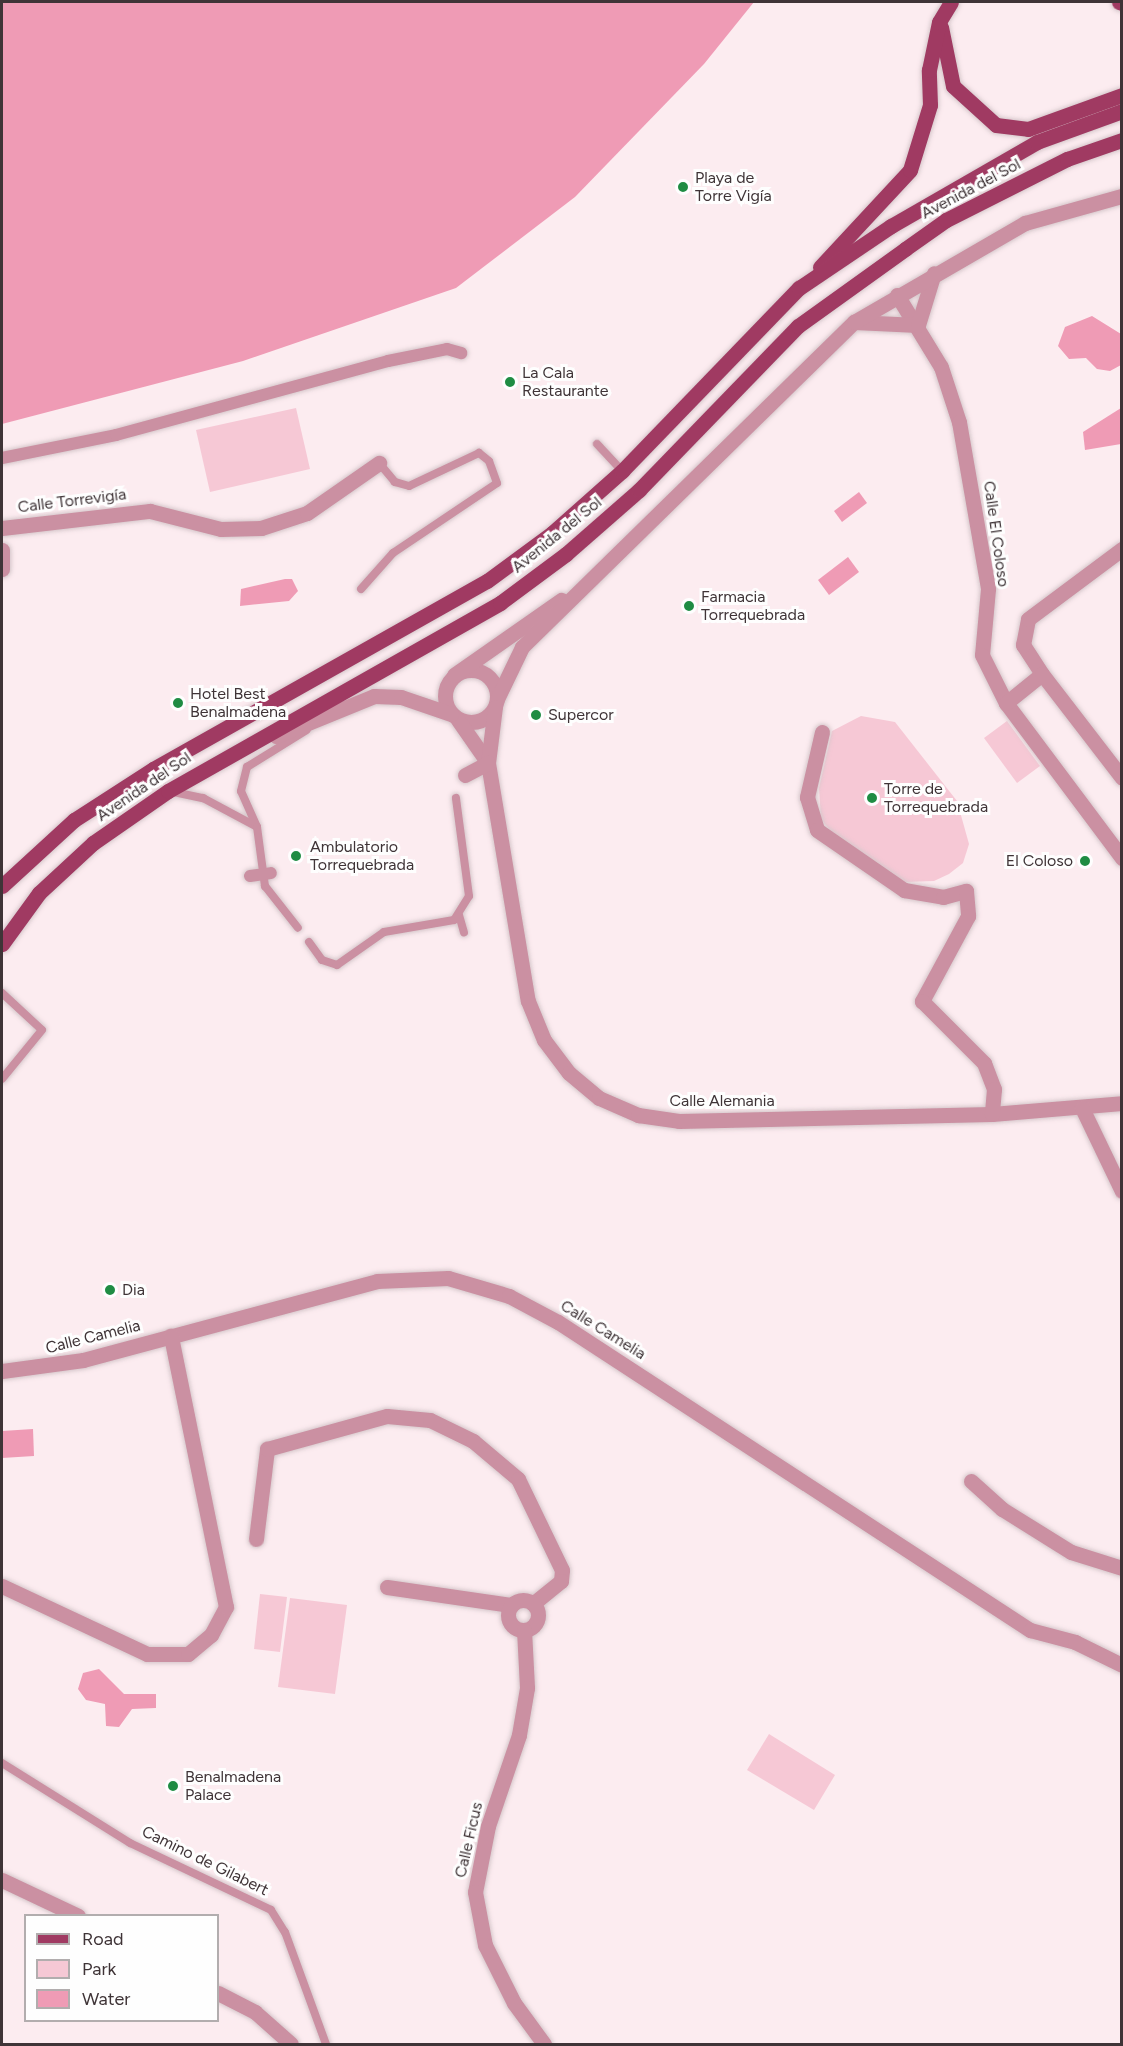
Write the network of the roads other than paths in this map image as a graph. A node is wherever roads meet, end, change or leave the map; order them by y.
1 (951, 2) edge
2 (939, 22) junction
3 (1122, 95) edge
4 (1122, 111) edge
5 (1122, 140) edge
6 (1122, 199) edge
7 (934, 273) junction
8 (799, 288) junction
9 (897, 295) junction
10 (854, 322) junction
11 (918, 325) junction
12 (461, 353) dead end
13 (597, 444) dead end
14 (2, 458) edge
15 (379, 463) joint
16 (622, 471) junction
17 (2, 528) edge
18 (1122, 549) edge
19 (2, 550) edge
20 (2, 569) edge
21 (594, 578) junction
22 (361, 589) dead end
23 (1042, 674) junction
24 (454, 675) junction
25 (496, 703) junction
26 (1006, 703) junction
27 (337, 711) junction
28 (454, 717) junction
29 (822, 732) dead end
30 (222, 758) junction
31 (488, 764) junction
32 (465, 775) dead end
33 (1122, 778) edge
34 (168, 790) junction
35 (456, 798) dead end
36 (257, 827) junction
37 (1122, 858) edge
38 (267, 874) junction
39 (250, 876) dead end
40 (2, 886) edge
41 (459, 915) junction
42 (298, 928) dead end
43 (464, 932) dead end
44 (309, 942) dead end
45 (2, 944) edge
46 (2, 993) edge
47 (2, 1079) edge
48 (1122, 1102) edge
49 (1082, 1108) junction
50 (992, 1114) junction
51 (1122, 1191) edge
52 (171, 1336) junction
53 (2, 1371) edge
54 (971, 1481) dead end
55 (256, 1539) dead end
56 (1122, 1568) edge
57 (2, 1586) edge
58 (387, 1587) dead end
59 (533, 1604) junction
60 (511, 1605) junction
61 (524, 1630) junction
62 (1122, 1665) edge
63 (2, 1763) edge
64 (2, 1880) edge
65 (74, 1914) edge
66 (219, 1994) edge
67 (291, 2044) edge
68 (326, 2044) edge
69 (544, 2044) edge

1 - 2 main road
2 - 3 main road
2 - 8 main road
4 - 8 main road, Avenida del Sol
5 - 30 main road, Avenida del Sol
6 - 7 street
7 - 9 street
7 - 11 street
8 - 16 main road, Avenida del Sol
9 - 10 street
9 - 11 street, Calle El Coloso
10 - 11 street
10 - 21 street
11 - 26 street, Calle El Coloso
12 - 14 street
13 - 16 lane
15 - 17 street, Calle Torrevigía
15 - 22 lane
16 - 40 main road, Avenida del Sol
18 - 23 street
19 - 20 street
21 - 24 street
21 - 25 street
23 - 26 street
23 - 33 street
24 - 25 street
24 - 28 street
25 - 28 street
25 - 31 street
26 - 37 street, Calle El Coloso
27 - 28 street
27 - 30 street
27 - 36 lane
28 - 31 street, Calle Alemania
29 - 50 street
30 - 34 main road, Avenida del Sol
31 - 32 street
31 - 50 street, Calle Alemania
34 - 36 lane
34 - 45 main road, Avenida del Sol
35 - 41 lane
36 - 38 lane
38 - 39 street
38 - 42 lane
41 - 43 lane
41 - 44 lane
46 - 47 lane
48 - 49 street, Calle Alemania
49 - 50 street, Calle Alemania
49 - 51 street
52 - 53 street, Calle Camelia
52 - 57 street
52 - 62 street, Calle Camelia
54 - 56 street
55 - 59 street
58 - 60 street
59 - 60 street
59 - 61 street, Calle Ficus
60 - 61 street
61 - 69 street, Calle Ficus
63 - 68 lane, Camino de Gilabert
64 - 65 street
66 - 67 street

